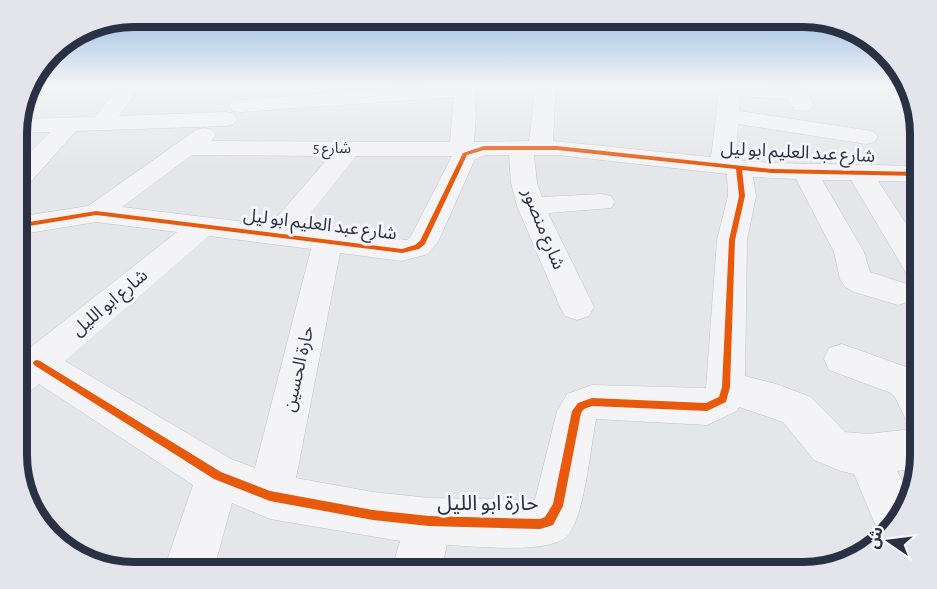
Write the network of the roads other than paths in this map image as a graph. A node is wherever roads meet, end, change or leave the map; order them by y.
1 (110, 112) edge
2 (239, 112) edge
3 (465, 112) edge
4 (539, 112) edge
5 (728, 112) edge
6 (234, 113) junction
7 (728, 116) junction
8 (102, 123) junction
9 (70, 124) junction
10 (28, 126) edge
11 (866, 137) dead end
12 (187, 148) junction
13 (350, 148) junction
14 (531, 148) junction
15 (469, 149) junction
16 (731, 166) junction
17 (27, 170) edge
18 (804, 171) junction
19 (859, 172) junction
20 (910, 174) edge
21 (602, 202) dead end
22 (531, 206) junction
23 (96, 213) junction
24 (27, 224) edge
25 (202, 227) junction
26 (277, 236) junction
27 (328, 242) junction
28 (910, 254) edge
29 (898, 293) dead end
30 (577, 307) dead end
31 (842, 359) dead end
32 (27, 372) edge
33 (910, 386) edge
34 (726, 387) junction
35 (910, 449) edge
36 (867, 454) junction
37 (218, 476) junction
38 (270, 496) junction
39 (894, 511) edge
40 (429, 521) junction
41 (191, 562) edge
42 (419, 562) edge

1 - 8 street
2 - 6 street
3 - 15 street
4 - 14 street, شارع منصور
5 - 7 street
6 - 8 street
6 - 12 street
7 - 11 street
7 - 16 street
8 - 9 street
9 - 10 street
9 - 17 street
12 - 13 street, شارع 5
12 - 23 street
13 - 15 street, شارع 5
13 - 26 street
14 - 15 street, شارع عبد العليم ابو ليل
14 - 16 street, شارع عبد العليم ابو ليل
14 - 22 street, شارع منصور
15 - 27 street, شارع عبد العليم ابو ليل
16 - 18 street, شارع عبد العليم ابو ليل
16 - 34 street
18 - 19 street, شارع عبد العليم ابو ليل
18 - 29 street
19 - 20 street, شارع عبد العليم ابو ليل
19 - 28 street
21 - 22 street
22 - 30 street, شارع منصور
23 - 24 street, شارع عبد العليم ابو ليل
23 - 25 street, شارع عبد العليم ابو ليل
25 - 26 street, شارع عبد العليم ابو ليل
25 - 32 street, شارع ابو الليل
26 - 27 street, شارع عبد العليم ابو ليل
27 - 38 street, حارة الحسين
31 - 33 street
32 - 37 street, حارة ابو الليل
34 - 36 street
34 - 40 street, حارة ابو الليل
35 - 36 street
36 - 39 street
37 - 38 street, حارة ابو الليل
37 - 41 street
38 - 40 street, حارة ابو الليل
40 - 42 street

